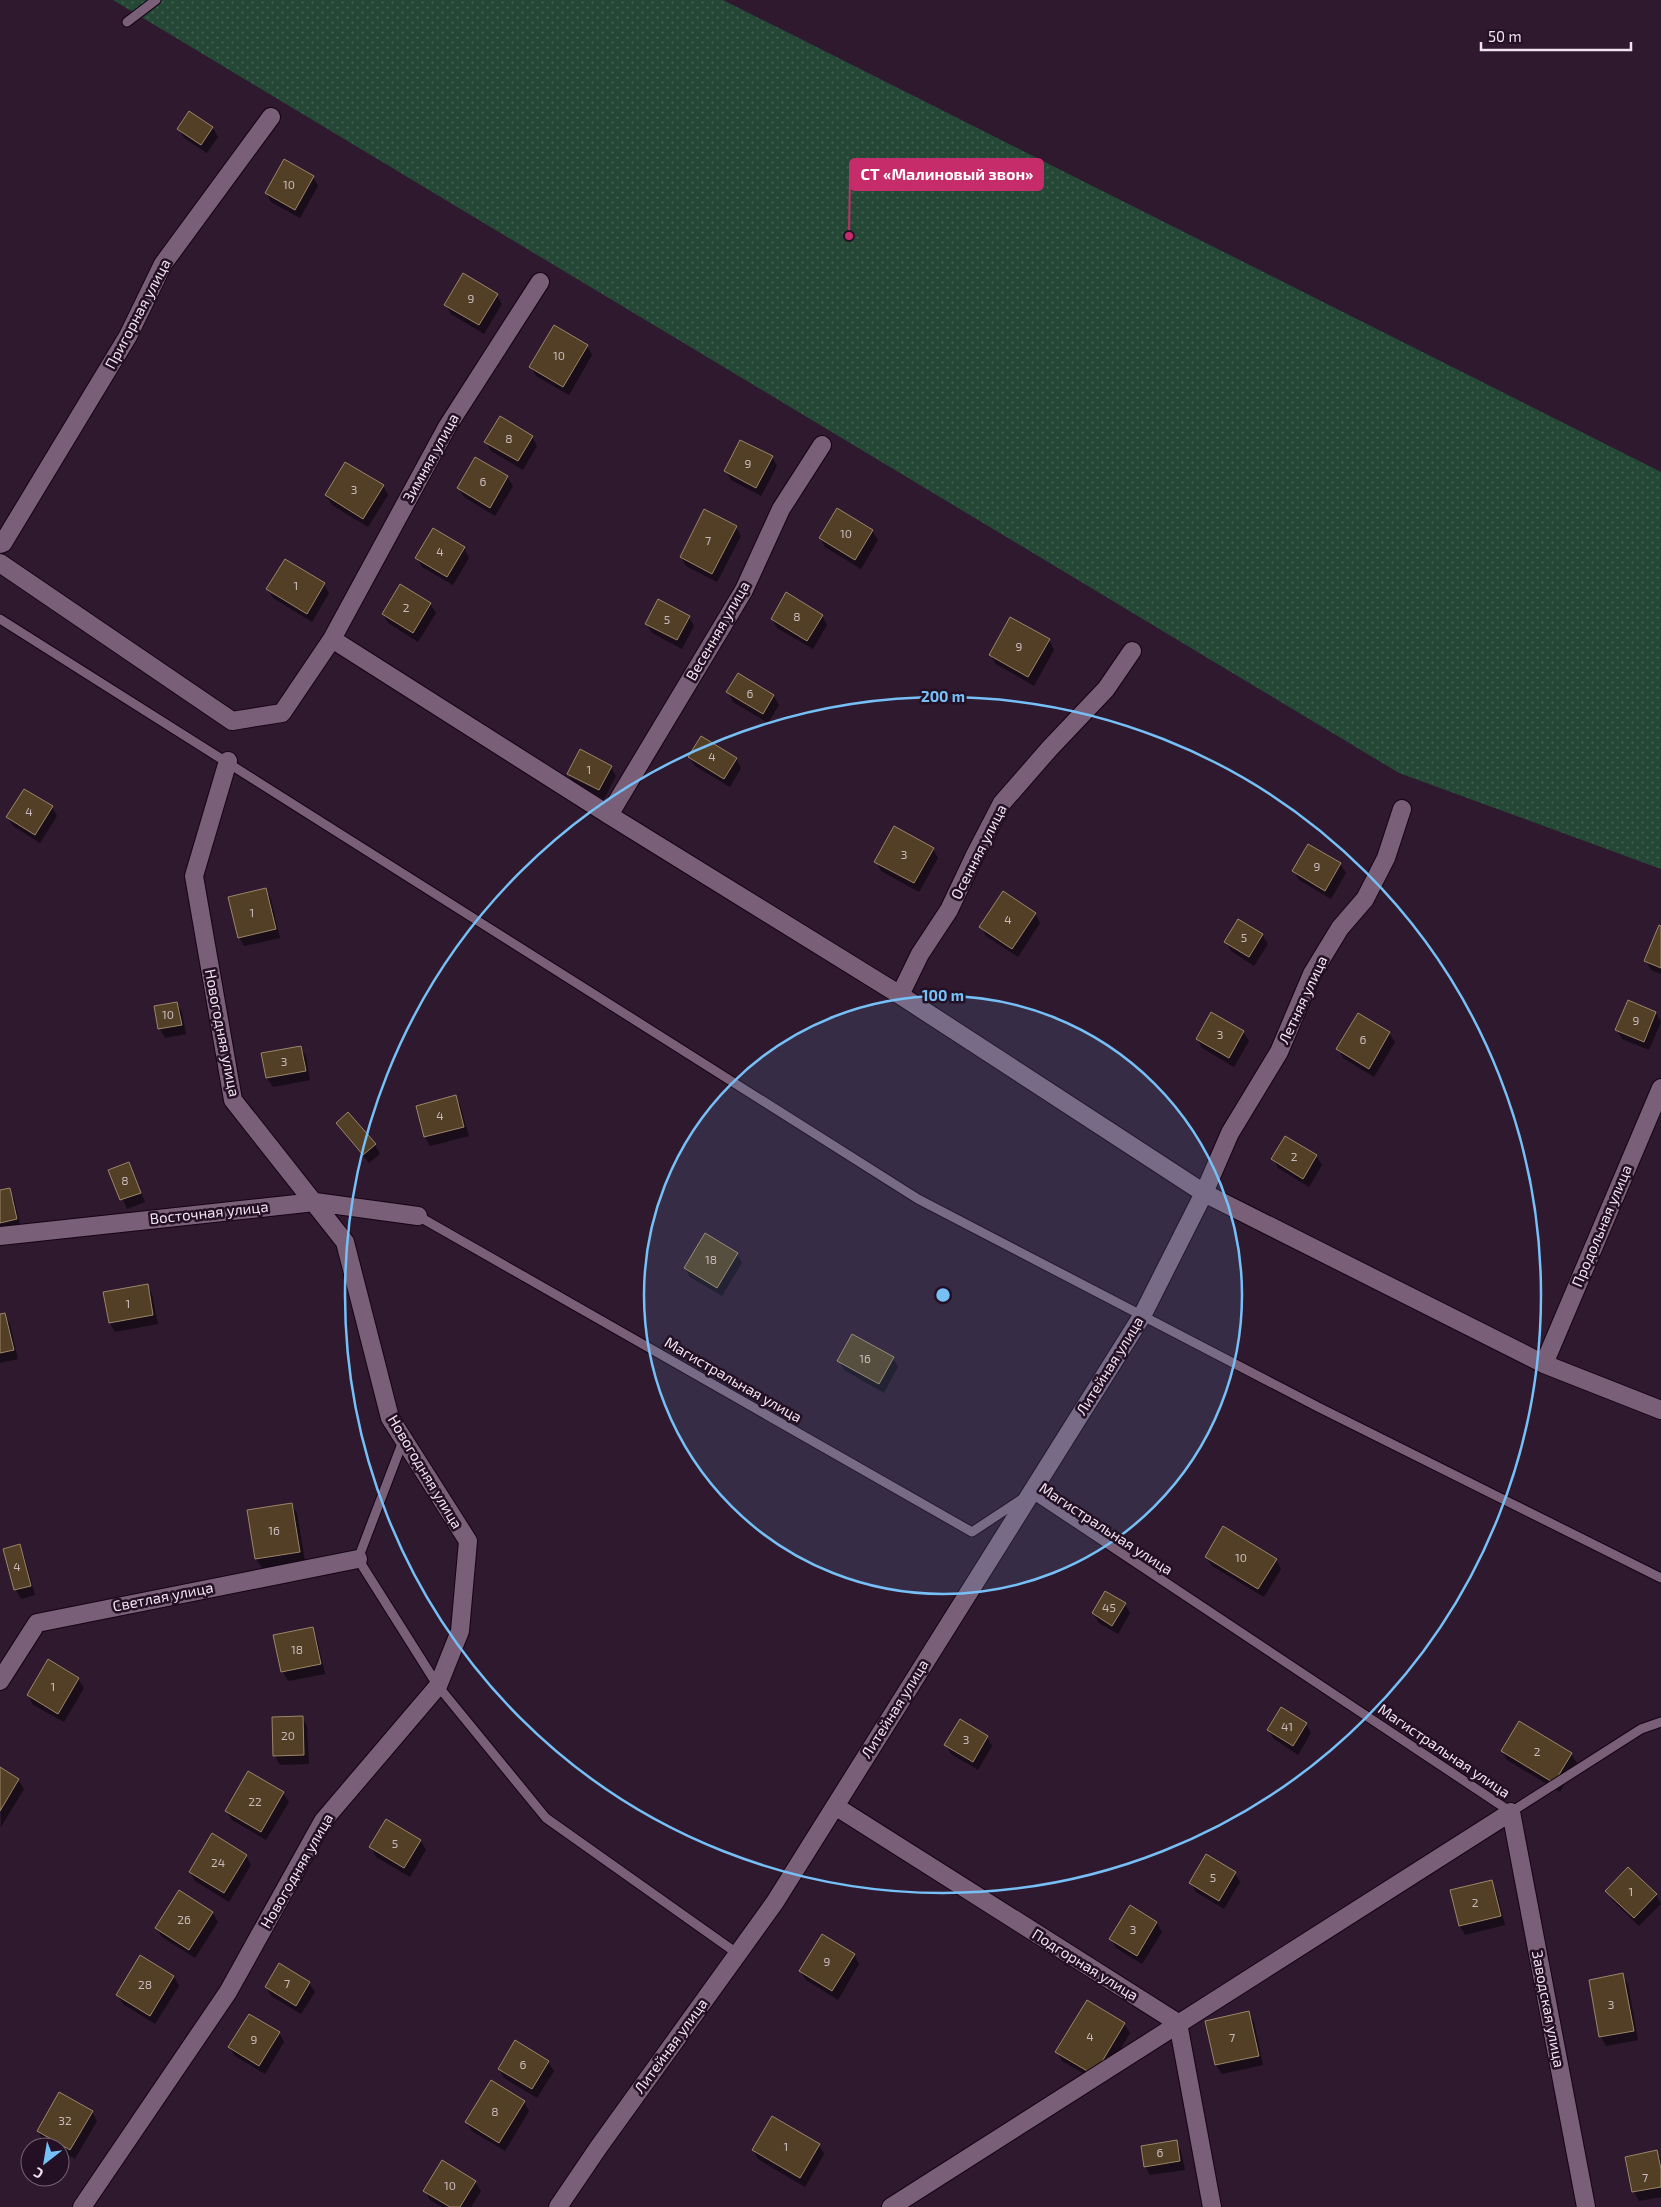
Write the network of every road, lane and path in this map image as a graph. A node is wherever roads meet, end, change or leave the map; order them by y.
1 (156, 0) edge
2 (127, 22) dead end
3 (271, 117) dead end
4 (540, 282) dead end
5 (822, 445) dead end
6 (0, 544) edge
7 (0, 563) edge
8 (0, 619) edge
9 (332, 639) junction
10 (1132, 651) dead end
11 (228, 761) junction
12 (1402, 809) dead end
13 (609, 815) junction
14 (900, 995) junction
15 (1661, 1088) edge
16 (1204, 1193) junction
17 (315, 1202) junction
18 (418, 1216) joint
19 (0, 1236) edge
20 (1142, 1316) junction
21 (1544, 1364) junction
22 (1661, 1410) edge
23 (404, 1440) junction
24 (1031, 1493) junction
25 (358, 1559) junction
26 (1661, 1578) edge
27 (0, 1681) edge
28 (438, 1686) junction
29 (1661, 1722) edge
30 (835, 1806) junction
31 (1511, 1812) junction
32 (738, 1954) junction
33 (1178, 2023) junction
34 (82, 2207) edge
35 (558, 2207) edge
36 (891, 2207) edge
37 (1212, 2207) edge
38 (1586, 2207) edge

1 - 2 lane
3 - 6 street, Пригорная улица
4 - 9 street, Зимняя улица
5 - 13 street, Весенняя улица
7 - 9 street, Зимняя улица
8 - 11 lane
9 - 13 street
10 - 14 street, Осенняя улица
11 - 17 street, Новогодняя улица
11 - 20 lane
12 - 16 street, Летняя улица
13 - 14 street
14 - 16 street
15 - 21 street, Продольная улица
16 - 20 street, Литейная улица
16 - 21 street
17 - 18 street, Восточная улица
17 - 19 street, Восточная улица
17 - 23 street, Новогодняя улица
18 - 24 lane, Магистральная улица
20 - 24 street, Литейная улица
20 - 26 lane
21 - 22 street
23 - 25 lane
23 - 28 street, Новогодняя улица
24 - 30 street, Литейная улица
24 - 31 lane, Магистральная улица
25 - 27 street, Светлая улица
25 - 28 lane
28 - 32 lane
28 - 34 street, Новогодняя улица
29 - 31 lane, Магистральная улица
30 - 32 street, Литейная улица
30 - 33 street, Подгорная улица
31 - 33 street
31 - 38 street, Заводская улица
32 - 35 street, Литейная улица
33 - 36 street
33 - 37 street

